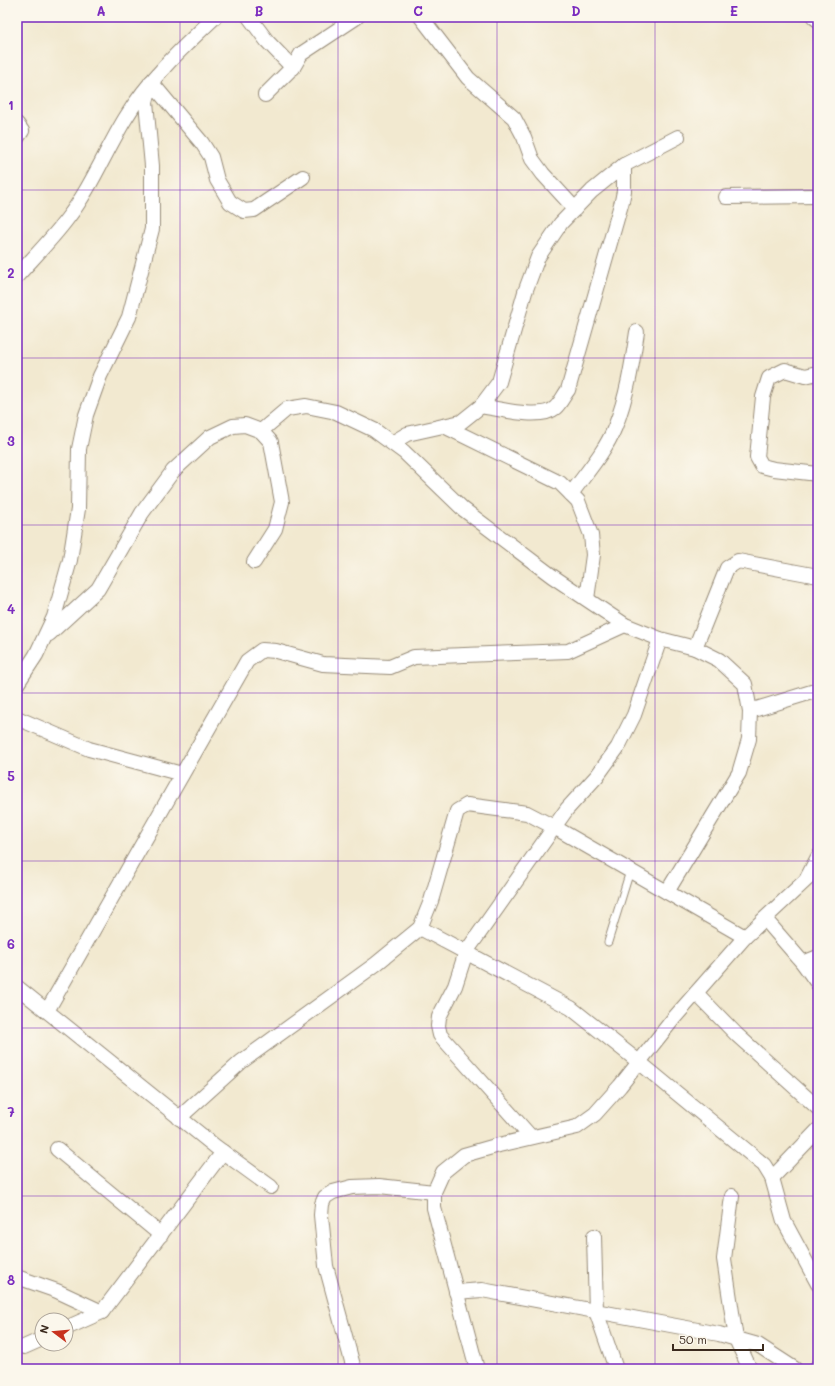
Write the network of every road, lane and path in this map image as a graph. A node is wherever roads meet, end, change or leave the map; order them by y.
1 (215, 17) edge
2 (250, 17) edge
3 (357, 17) edge
4 (421, 17) edge
5 (814, 17) edge
6 (818, 20) edge
7 (292, 68) junction
8 (151, 82) junction
9 (265, 95) dead end
10 (17, 124) edge
11 (678, 137) dead end
12 (17, 138) edge
13 (624, 165) junction
14 (303, 177) dead end
15 (818, 196) edge
16 (726, 197) dead end
17 (575, 209) junction
18 (17, 276) edge
19 (637, 332) dead end
20 (818, 372) edge
21 (481, 406) junction
22 (444, 426) junction
23 (261, 431) junction
24 (392, 443) junction
25 (818, 474) edge
26 (571, 494) junction
27 (254, 562) dead end
28 (818, 576) edge
29 (587, 599) junction
30 (625, 625) junction
31 (660, 638) junction
32 (43, 640) junction
33 (695, 648) junction
34 (17, 684) edge
35 (818, 690) edge
36 (750, 711) junction
37 (17, 718) edge
38 (182, 774) junction
39 (554, 827) junction
40 (818, 857) edge
41 (630, 871) junction
42 (667, 892) junction
43 (764, 919) junction
44 (420, 928) junction
45 (745, 937) junction
46 (608, 942) dead end
47 (466, 952) junction
48 (818, 957) edge
49 (803, 963) junction
50 (818, 984) edge
51 (17, 987) edge
52 (696, 993) junction
53 (47, 1011) junction
54 (639, 1062) junction
55 (818, 1108) edge
56 (179, 1118) junction
57 (818, 1130) edge
58 (531, 1137) junction
59 (57, 1149) dead end
60 (223, 1152) junction
61 (772, 1178) junction
62 (271, 1187) dead end
63 (434, 1192) junction
64 (732, 1196) dead end
65 (160, 1235) junction
66 (594, 1236) dead end
67 (17, 1277) edge
68 (818, 1284) edge
69 (456, 1292) junction
70 (596, 1311) junction
71 (102, 1312) junction
72 (74, 1324) edge
73 (736, 1339) junction
74 (34, 1343) edge
75 (24, 1347) dead end
76 (818, 1365) edge
77 (354, 1369) edge
78 (477, 1369) edge
79 (616, 1369) edge
80 (750, 1369) edge
81 (795, 1369) edge
82 (817, 1369) edge

1 - 8 street
2 - 7 street
3 - 7 street
4 - 17 street
5 - 6 street
7 - 9 street
8 - 14 street
8 - 18 street
8 - 32 street
10 - 12 street
11 - 13 street
13 - 17 street
13 - 21 street
15 - 16 street
17 - 21 street
19 - 26 street
20 - 25 street
21 - 22 street
22 - 24 street
22 - 26 street
23 - 24 street
23 - 27 street
23 - 32 street
24 - 29 street
26 - 29 street
28 - 33 street
29 - 30 street
30 - 31 street
30 - 38 street
31 - 33 street
31 - 39 street
32 - 34 street
33 - 36 street
35 - 36 street
36 - 42 street
37 - 38 street
38 - 53 street
39 - 41 street
39 - 44 street
39 - 47 street
40 - 43 street
41 - 42 street
41 - 46 lane
42 - 45 street
43 - 45 street
43 - 49 street
44 - 47 street
44 - 56 street
45 - 52 street
47 - 54 street
47 - 58 street
48 - 49 street
49 - 50 street
51 - 53 street
52 - 54 street
52 - 55 street
53 - 56 street
54 - 58 street
54 - 61 street
56 - 60 street
57 - 61 street
58 - 63 street
59 - 65 street
60 - 62 street
60 - 65 street
61 - 68 street
63 - 69 street
63 - 77 street
64 - 73 street
65 - 71 street
66 - 70 street
67 - 71 street
69 - 70 street
69 - 78 street
70 - 73 street
70 - 79 street
71 - 72 street
73 - 80 street
73 - 81 street
74 - 75 street
76 - 82 street

